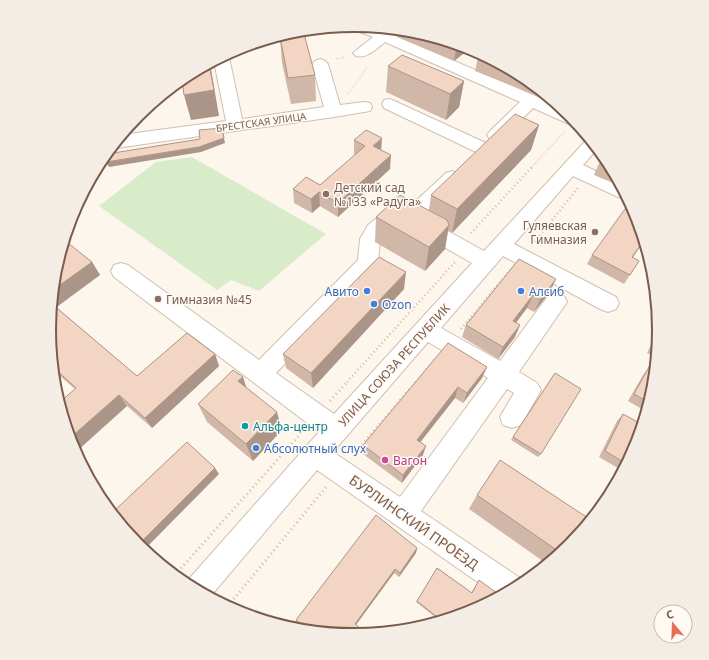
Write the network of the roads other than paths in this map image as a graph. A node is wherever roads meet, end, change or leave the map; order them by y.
1 (385, 34) edge
2 (395, 35) edge
3 (364, 50) road end
4 (222, 63) edge
5 (320, 64) road end
6 (531, 101) junction
7 (390, 104) dead end
8 (364, 107) dead end
9 (334, 112) junction
10 (565, 119) edge
11 (235, 126) junction
12 (129, 135) edge
13 (590, 148) edge
14 (473, 157) junction
15 (580, 171) junction
16 (617, 188) edge
17 (414, 221) edge
18 (494, 254) junction
19 (121, 271) dead end
20 (556, 302) dead end
21 (608, 303) dead end
22 (426, 330) junction
23 (260, 374) junction
24 (503, 375) junction
25 (512, 417) dead end
26 (336, 430) junction
27 (316, 454) junction
28 (403, 514) junction
29 (202, 586) edge
30 (507, 586) edge

1 - 3 street
2 - 6 street
4 - 11 street
5 - 9 street
6 - 10 street
6 - 14 street
7 - 14 street
8 - 9 street, БРЕСТСКАЯ УЛИЦА
9 - 11 street, БРЕСТСКАЯ УЛИЦА
11 - 12 street, БРЕСТСКАЯ УЛИЦА
13 - 15 street, УЛИЦА СОЮЗА РЕСПУБЛИК
14 - 23 street
15 - 16 street
15 - 18 street, УЛИЦА СОЮЗА РЕСПУБЛИК
17 - 18 street
18 - 21 street
18 - 22 street, УЛИЦА СОЮЗА РЕСПУБЛИК
19 - 23 street
20 - 24 street
22 - 24 street
22 - 26 street, УЛИЦА СОЮЗА РЕСПУБЛИК
23 - 26 street
24 - 25 street
24 - 28 street
26 - 27 street, УЛИЦА СОЮЗА РЕСПУБЛИК
27 - 28 street, БУРЛИНСКИЙ ПРОЕЗД
27 - 29 street, УЛИЦА СОЮЗА РЕСПУБЛИК
28 - 30 street, БУРЛИНСКИЙ ПРОЕЗД

